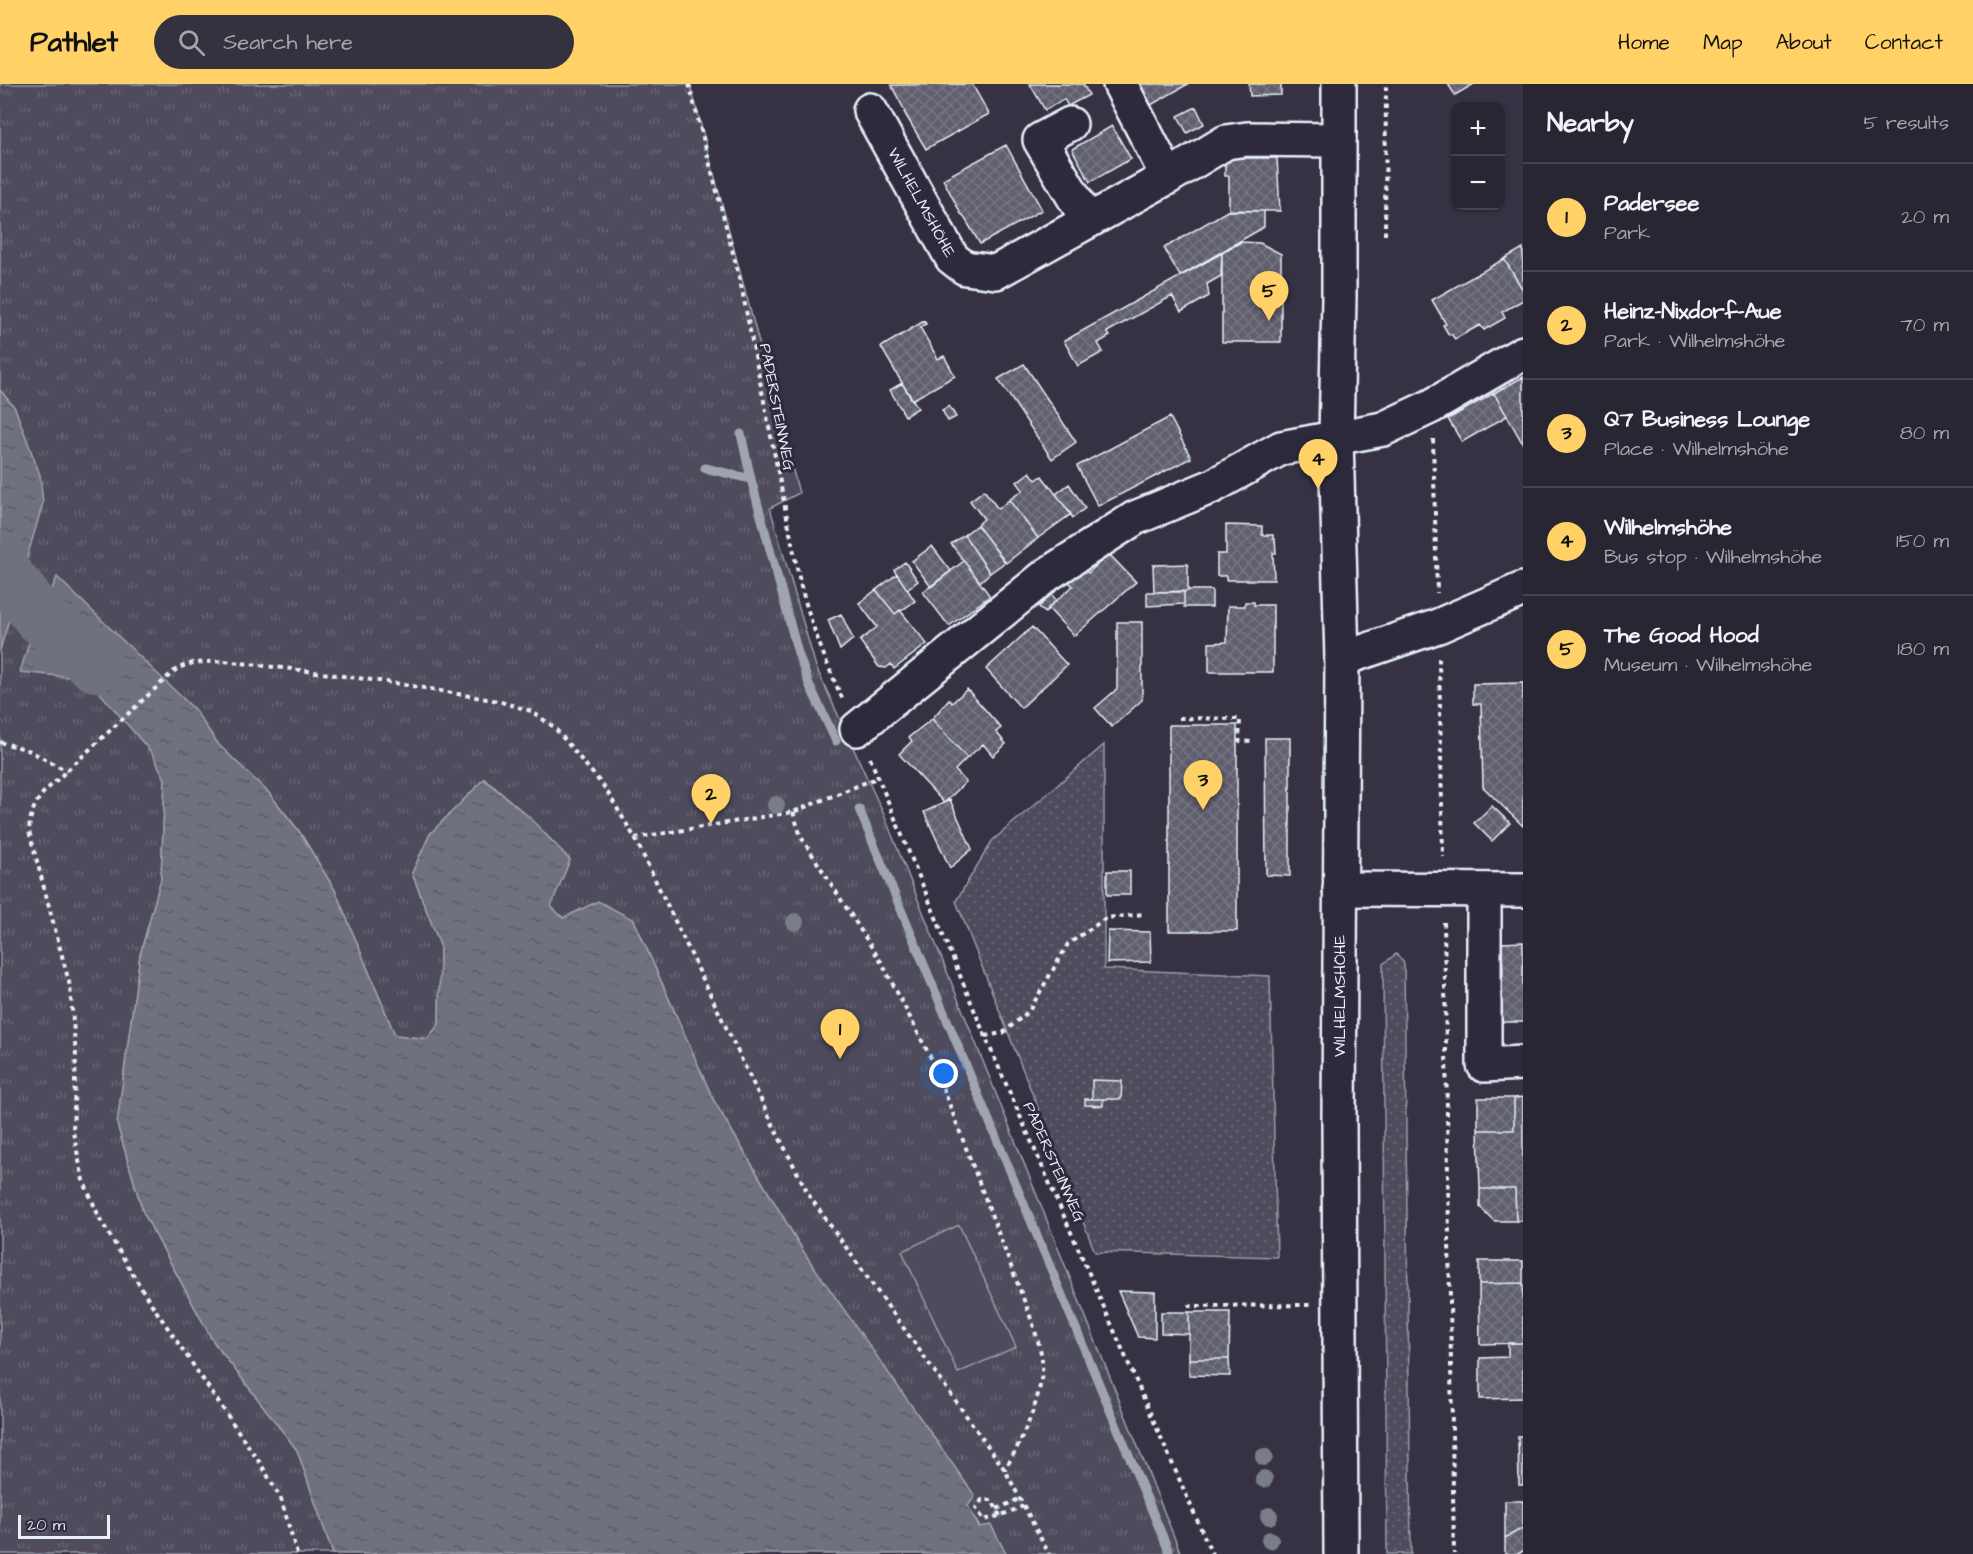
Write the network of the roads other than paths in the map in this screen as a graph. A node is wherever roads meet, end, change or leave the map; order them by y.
1 (1120, 84) edge
2 (1339, 84) edge
3 (870, 110) dead end
4 (1070, 124) dead end
5 (1339, 140) junction
6 (1168, 177) junction
7 (1088, 221) junction
8 (1523, 353) edge
9 (1336, 438) junction
10 (1523, 589) edge
11 (1342, 659) junction
12 (856, 729) road end
13 (1340, 889) junction
14 (1484, 890) junction
15 (1523, 890) edge
16 (1523, 1063) edge
17 (1341, 1554) edge

1 - 6 street
2 - 5 street, WILHELMSHÖHE
3 - 7 street, WILHELMSHÖHE
4 - 7 street
5 - 6 street, WILHELMSHÖHE
5 - 9 street, WILHELMSHÖHE
6 - 7 street, WILHELMSHÖHE
8 - 9 street
9 - 11 street, WILHELMSHÖHE
9 - 12 street
10 - 11 street
11 - 13 street, WILHELMSHÖHE
13 - 14 street
13 - 17 street, WILHELMSHÖHE
14 - 15 street
14 - 16 street

